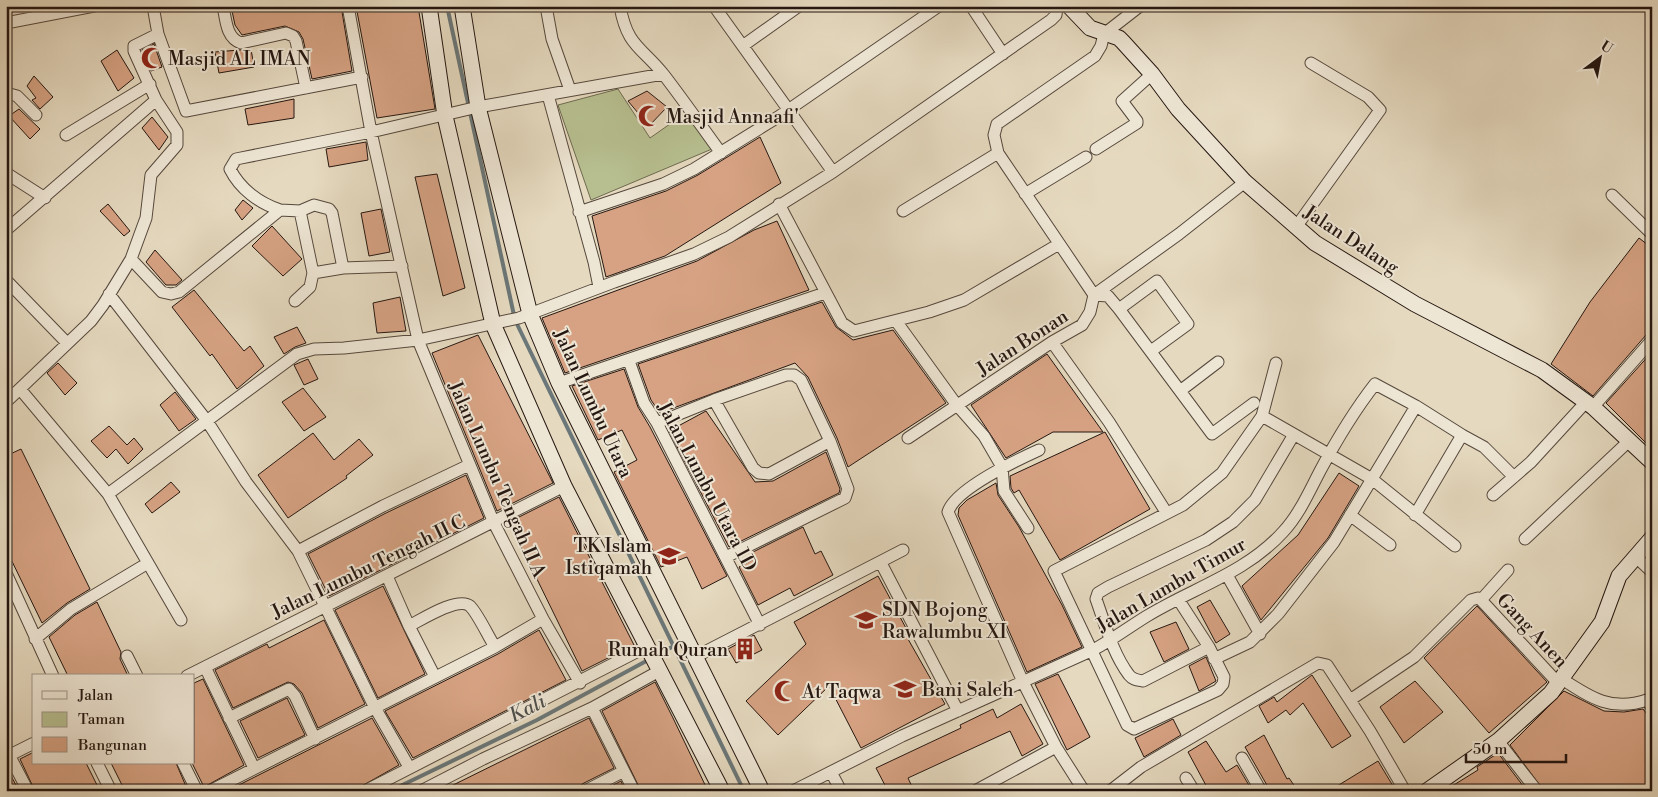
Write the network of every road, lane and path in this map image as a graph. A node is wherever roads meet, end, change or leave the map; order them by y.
1 (94, 6) edge
2 (153, 6) edge
3 (223, 6) edge
4 (348, 6) edge
5 (429, 6) edge
6 (462, 6) edge
7 (546, 6) edge
8 (620, 6) edge
9 (714, 6) edge
10 (798, 6) edge
11 (939, 6) edge
12 (971, 6) edge
13 (1140, 6) edge
14 (1061, 7) edge
15 (6, 23) edge
16 (158, 34) junction
17 (1104, 34) junction
18 (744, 45) junction
19 (1003, 54) junction
20 (1311, 63) dead end
21 (663, 74) junction
22 (1152, 74) junction
23 (362, 77) junction
24 (150, 84) junction
25 (306, 88) junction
26 (570, 90) junction
27 (6, 93) edge
28 (548, 95) junction
29 (156, 100) junction
30 (475, 108) junction
31 (787, 110) junction
32 (36, 115) dead end
33 (449, 115) junction
34 (370, 132) junction
35 (66, 135) dead end
36 (1096, 149) dead end
37 (721, 153) junction
38 (998, 153) junction
39 (1086, 157) dead end
40 (833, 172) junction
41 (6, 173) edge
42 (1245, 182) junction
43 (1025, 194) junction
44 (1612, 195) dead end
45 (45, 198) junction
46 (779, 204) junction
47 (280, 210) junction
48 (300, 211) junction
49 (903, 211) dead end
50 (579, 212) junction
51 (1296, 227) junction
52 (6, 230) edge
53 (1652, 234) edge
54 (1059, 244) junction
55 (131, 259) junction
56 (402, 266) junction
57 (342, 268) junction
58 (314, 273) junction
59 (6, 280) edge
60 (599, 287) junction
61 (826, 293) junction
62 (109, 294) junction
63 (1094, 294) junction
64 (296, 301) dead end
65 (1119, 309) junction
66 (525, 316) junction
67 (896, 321) junction
68 (497, 323) junction
69 (418, 340) junction
70 (1652, 340) edge
71 (67, 342) junction
72 (1052, 342) junction
73 (1151, 352) junction
74 (629, 361) junction
75 (1218, 362) dead end
76 (1276, 363) dead end
77 (559, 383) junction
78 (20, 389) junction
79 (1180, 391) junction
80 (714, 400) junction
81 (6, 402) edge
82 (1254, 403) dead end
83 (956, 404) junction
84 (1589, 404) junction
85 (1416, 406) junction
86 (1262, 416) junction
87 (207, 421) junction
88 (657, 423) junction
89 (1462, 435) junction
90 (1293, 436) junction
91 (908, 438) dead end
92 (830, 441) junction
93 (1629, 441) junction
94 (1039, 450) dead end
95 (1329, 455) junction
96 (1652, 462) edge
97 (469, 465) junction
98 (1002, 467) junction
99 (1514, 477) junction
100 (1372, 479) junction
101 (564, 486) junction
102 (108, 494) junction
103 (1493, 495) dead end
104 (1166, 512) junction
105 (1415, 514) junction
106 (1350, 515) junction
107 (494, 523) junction
108 (1028, 528) dead end
109 (1652, 538) edge
110 (1525, 539) dead end
111 (1390, 545) dead end
112 (1455, 546) dead end
113 (298, 550) junction
114 (903, 550) dead end
115 (1635, 556) junction
116 (726, 557) junction
117 (148, 563) junction
118 (881, 563) junction
119 (1508, 570) dead end
120 (1652, 572) edge
121 (6, 573) edge
122 (1227, 575) junction
123 (387, 576) junction
124 (1178, 599) junction
125 (1481, 600) junction
126 (326, 606) junction
127 (543, 619) junction
128 (181, 620) dead end
129 (760, 625) junction
130 (409, 626) junction
131 (1260, 634) junction
132 (34, 639) junction
133 (1112, 641) junction
134 (495, 646) junction
135 (1209, 648) junction
136 (1093, 650) junction
137 (127, 656) dead end
138 (654, 657) junction
139 (696, 657) junction
140 (1214, 659) junction
141 (205, 667) junction
142 (52, 674) edge
143 (136, 674) edge
144 (192, 674) edge
145 (435, 677) junction
146 (1023, 682) junction
147 (1560, 682) junction
148 (580, 683) junction
149 (1350, 700) junction
150 (1650, 701) edge
151 (374, 706) junction
152 (592, 708) junction
153 (958, 711) junction
154 (230, 718) junction
155 (315, 738) junction
156 (1498, 741) junction
157 (32, 744) edge
158 (1056, 747) junction
159 (7, 754) edge
160 (1242, 758) dead end
161 (97, 764) edge
162 (184, 764) edge
163 (409, 767) junction
164 (254, 768) junction
165 (624, 772) junction
166 (831, 772) junction
167 (1186, 778) dead end
168 (998, 786) edge
169 (1258, 790) edge
170 (28, 791) edge
171 (110, 791) edge
172 (197, 791) edge
173 (210, 791) edge
174 (364, 791) edge
175 (421, 791) edge
176 (586, 791) edge
177 (634, 791) edge
178 (722, 791) edge
179 (762, 791) edge
180 (793, 791) edge
181 (841, 791) edge
182 (974, 791) edge
183 (1084, 791) edge
184 (1110, 791) edge
185 (1194, 791) edge
186 (1405, 791) edge
187 (1427, 791) edge
188 (1537, 791) edge

1 - 15 street
2 - 16 street
3 - 25 street
4 - 23 street, Jalan Lumbu Tengah II A
5 - 33 street
6 - 30 street, Jalan Lumbu Utara
7 - 26 street
8 - 21 street
9 - 18 street
10 - 18 street
11 - 31 street
12 - 19 street
13 - 17 street
14 - 17 street, Jalan Dalang
14 - 19 street
16 - 24 street
16 - 25 street
17 - 22 street, Jalan Dalang
17 - 38 street
18 - 31 street
19 - 40 street
20 - 51 street
21 - 26 street
21 - 37 street
22 - 36 street
22 - 42 street, Jalan Dalang
23 - 25 street
23 - 34 street, Jalan Lumbu Tengah II A
24 - 29 street
24 - 35 street
26 - 28 street
27 - 32 street
28 - 30 street
28 - 50 street
29 - 45 street
29 - 55 street
30 - 33 street
30 - 66 street, Jalan Lumbu Utara
31 - 37 street
31 - 40 street
33 - 34 street
33 - 68 street
34 - 47 street
34 - 56 street, Jalan Lumbu Tengah II A
37 - 50 street
38 - 43 street
38 - 49 street
39 - 43 street
40 - 46 street
41 - 45 street
42 - 51 street, Jalan Dalang
42 - 63 street
43 - 54 street
44 - 53 street
45 - 52 street
46 - 60 street
46 - 61 street
47 - 48 street
47 - 55 street
48 - 57 street
48 - 58 street
50 - 60 street
51 - 84 street, Jalan Dalang
54 - 63 street
54 - 67 street
55 - 62 street
56 - 57 street
56 - 69 street, Jalan Lumbu Tengah II A
57 - 58 street
58 - 64 street
59 - 71 street
60 - 66 street
61 - 67 street
61 - 74 street
62 - 71 street
62 - 87 street
63 - 65 street
63 - 72 street, Jalan Bonan
65 - 73 street
65 - 73 street
66 - 68 street
66 - 77 street, Jalan Lumbu Utara
67 - 83 street
68 - 69 street
68 - 101 street
69 - 87 street
69 - 97 street, Jalan Lumbu Tengah II A
70 - 84 street
71 - 78 street
72 - 83 street, Jalan Bonan
72 - 104 street
73 - 79 street
74 - 77 street
74 - 88 street, Jalan Lumbu Utara 1D
75 - 79 street
76 - 86 street
77 - 139 street, Jalan Lumbu Utara
78 - 81 street
78 - 102 street
79 - 82 street
80 - 88 street
80 - 92 street
80 - 92 street
83 - 91 street, Jalan Bonan
83 - 98 street
84 - 93 street, Jalan Dalang
84 - 99 street
85 - 89 street
85 - 95 street, Jalan Lumbu Timur
85 - 100 street
86 - 90 street
86 - 104 street
87 - 102 street
87 - 113 street
88 - 116 street, Jalan Lumbu Utara 1D
89 - 99 street
89 - 105 street
90 - 95 street
90 - 133 street
92 - 116 street
93 - 96 street, Jalan Dalang
93 - 110 street
94 - 98 street
95 - 100 street
95 - 122 street, Jalan Lumbu Timur
97 - 107 street, Jalan Lumbu Tengah II A
97 - 113 street
98 - 108 street
98 - 146 street
99 - 103 street
100 - 105 street
100 - 106 street
101 - 107 street, Jalan Lumbu Tengah II C
101 - 138 street
102 - 117 street
104 - 136 street
105 - 112 street
106 - 111 street
106 - 131 street
107 - 123 street, Jalan Lumbu Tengah II C
107 - 127 street, Jalan Lumbu Tengah II A
109 - 115 street
113 - 126 street
114 - 118 street
115 - 120 street
115 - 147 street
116 - 129 street, Jalan Lumbu Utara 1D
117 - 128 street
117 - 132 street
118 - 129 street
118 - 153 street
119 - 125 street
121 - 132 street
122 - 124 street, Jalan Lumbu Timur
122 - 131 street
123 - 126 street, Jalan Lumbu Tengah II C
123 - 130 street
124 - 133 street, Jalan Lumbu Timur
124 - 135 street
125 - 147 street, Gang Anen
125 - 149 street
126 - 141 street, Jalan Lumbu Tengah II C
126 - 151 street
127 - 134 street
127 - 148 street, Jalan Lumbu Tengah II A
129 - 139 street
130 - 134 street
130 - 145 street
131 - 140 street
132 - 142 street
133 - 135 street
133 - 136 street, Jalan Lumbu Timur
134 - 145 street
135 - 140 street
136 - 140 street
136 - 146 street, Jalan Lumbu Timur
137 - 143 street
138 - 148 street
138 - 152 street
138 - 178 street
139 - 179 street, Jalan Lumbu Utara
141 - 144 street, Jalan Lumbu Tengah II C
141 - 154 street
145 - 151 street
146 - 153 street, Jalan Lumbu Timur
146 - 158 street
147 - 150 street, Gang Anen
147 - 156 street
148 - 163 street
149 - 184 street
149 - 186 street
151 - 155 street
151 - 163 street
152 - 165 street
152 - 175 street
153 - 166 street, Jalan Lumbu Timur
154 - 155 street
154 - 164 street
155 - 164 street
156 - 187 street
156 - 188 street
157 - 159 street
158 - 168 street
158 - 183 street
159 - 170 street
160 - 169 street
161 - 171 street
162 - 172 street
163 - 174 street
164 - 173 street
165 - 176 street
165 - 177 street
166 - 180 street, Jalan Lumbu Timur
166 - 181 street
167 - 185 street
168 - 182 street

